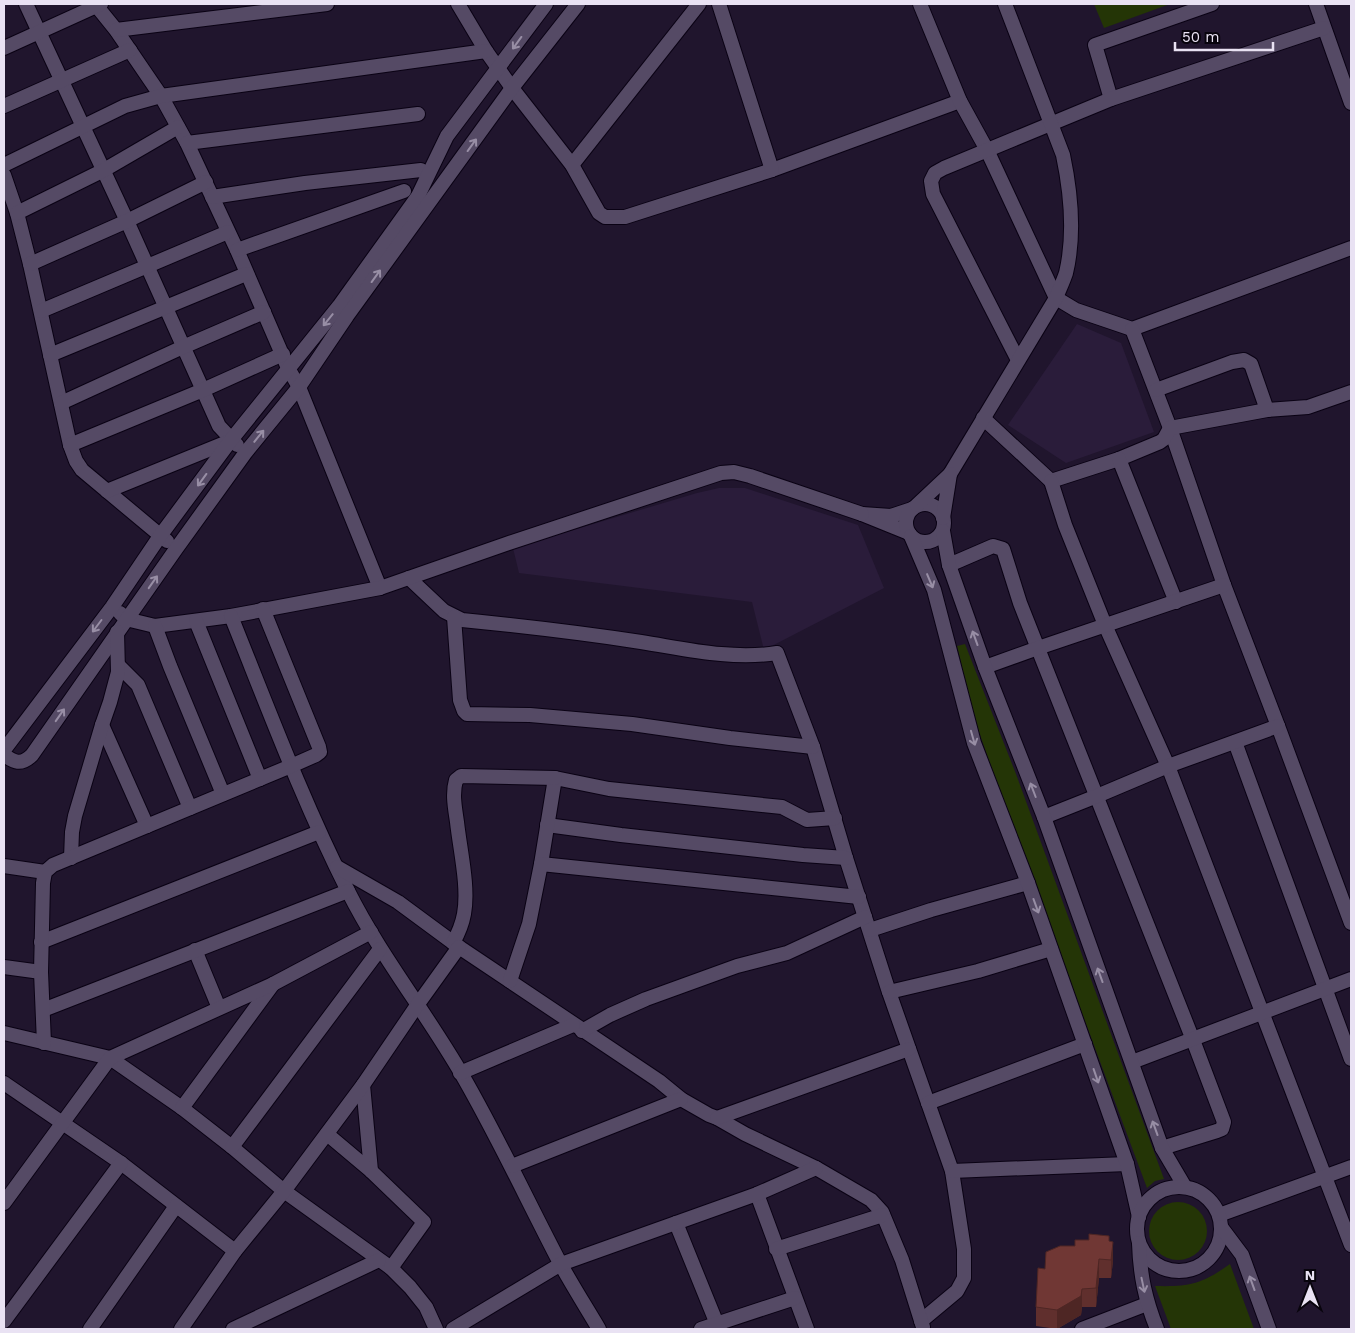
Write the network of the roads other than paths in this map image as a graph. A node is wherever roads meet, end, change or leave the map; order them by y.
1 (26, 4) edge
2 (97, 4) edge
3 (327, 4) edge
4 (458, 4) edge
5 (546, 4) edge
6 (578, 4) edge
7 (699, 4) edge
8 (719, 4) edge
9 (920, 4) edge
10 (1005, 4) edge
11 (1212, 4) edge
12 (1316, 4) edge
13 (1324, 28) junction
14 (116, 30) junction
15 (39, 32) junction
16 (4, 48) edge
17 (130, 50) junction
18 (486, 51) junction
19 (498, 68) junction
20 (62, 79) junction
21 (512, 88) junction
22 (161, 96) junction
23 (1111, 99) junction
24 (960, 101) junction
25 (1351, 103) edge
26 (4, 106) edge
27 (418, 114) dead end
28 (1052, 124) junction
29 (83, 125) junction
30 (178, 127) junction
31 (187, 143) junction
32 (987, 150) junction
33 (4, 165) edge
34 (572, 165) junction
35 (104, 170) junction
36 (421, 170) dead end
37 (772, 170) junction
38 (4, 175) edge
39 (206, 182) junction
40 (404, 191) dead end
41 (212, 197) junction
42 (17, 213) junction
43 (127, 222) junction
44 (228, 232) junction
45 (1351, 248) edge
46 (237, 250) junction
47 (30, 264) junction
48 (148, 266) junction
49 (246, 274) junction
50 (1056, 298) junction
51 (166, 308) junction
52 (40, 311) junction
53 (264, 312) junction
54 (1132, 329) junction
55 (183, 347) junction
56 (283, 354) junction
57 (50, 355) junction
58 (1018, 360) junction
59 (288, 368) junction
60 (299, 387) junction
61 (203, 390) junction
62 (1156, 390) junction
63 (1351, 392) edge
64 (60, 403) junction
65 (1267, 410) junction
66 (983, 418) junction
67 (1170, 428) junction
68 (231, 440) junction
69 (70, 445) junction
70 (246, 452) junction
71 (1119, 459) junction
72 (950, 474) junction
73 (1051, 481) junction
74 (107, 491) junction
75 (914, 507) junction
76 (862, 514) junction
77 (943, 524) junction
78 (910, 535) junction
79 (160, 536) junction
80 (176, 549) junction
81 (949, 565) junction
82 (409, 578) junction
83 (1224, 585) junction
84 (380, 588) junction
85 (1176, 602) junction
86 (112, 607) junction
87 (263, 609) junction
88 (231, 616) junction
89 (454, 617) junction
90 (126, 619) junction
91 (196, 621) junction
92 (1105, 625) junction
93 (155, 626) junction
94 (118, 632) junction
95 (1038, 648) junction
96 (118, 666) junction
97 (985, 667) junction
98 (102, 725) junction
99 (1278, 726) junction
100 (1235, 742) junction
101 (813, 747) junction
102 (4, 750) edge
103 (4, 755) edge
104 (291, 766) junction
105 (1168, 766) junction
106 (555, 778) junction
107 (260, 779) junction
108 (224, 794) junction
109 (1097, 796) junction
110 (190, 808) junction
111 (1044, 817) junction
112 (835, 818) junction
113 (547, 825) junction
114 (148, 826) junction
115 (319, 832) junction
116 (72, 858) junction
117 (846, 858) junction
118 (541, 864) junction
119 (4, 866) edge
120 (337, 867) junction
121 (45, 872) junction
122 (1028, 883) junction
123 (348, 891) junction
124 (860, 897) junction
125 (1351, 923) edge
126 (868, 924) junction
127 (371, 932) junction
128 (41, 942) junction
129 (456, 945) junction
130 (380, 949) junction
131 (1051, 949) junction
132 (195, 950) junction
133 (4, 967) edge
134 (41, 972) junction
135 (1351, 979) edge
136 (510, 981) junction
137 (273, 984) junction
138 (1325, 989) junction
139 (889, 992) junction
140 (418, 1004) junction
141 (219, 1008) junction
142 (43, 1010) junction
143 (1263, 1013) junction
144 (578, 1028) junction
145 (4, 1033) edge
146 (1193, 1040) junction
147 (44, 1043) junction
148 (1085, 1044) junction
149 (909, 1050) junction
150 (110, 1058) junction
151 (1351, 1059) edge
152 (1132, 1062) junction
153 (460, 1073) junction
154 (4, 1083) edge
155 (363, 1085) junction
156 (681, 1099) junction
157 (928, 1102) junction
158 (182, 1108) junction
159 (717, 1118) junction
160 (63, 1123) junction
161 (327, 1134) junction
162 (232, 1147) junction
163 (1162, 1148) junction
164 (121, 1163) junction
165 (1127, 1164) junction
166 (512, 1166) junction
167 (1351, 1167) edge
168 (816, 1168) junction
169 (371, 1171) junction
170 (952, 1171) junction
171 (1324, 1178) junction
172 (1185, 1187) junction
173 (284, 1192) junction
174 (757, 1194) junction
175 (4, 1203) edge
176 (176, 1206) junction
177 (883, 1215) junction
178 (1139, 1217) junction
179 (1220, 1221) junction
180 (676, 1223) junction
181 (1139, 1239) junction
182 (1351, 1245) edge
183 (776, 1249) junction
184 (235, 1251) junction
185 (385, 1264) junction
186 (561, 1264) junction
187 (795, 1298) junction
188 (1147, 1304) junction
189 (4, 1322) edge
190 (922, 1325) edge
191 (718, 1327) edge
192 (90, 1329) edge
193 (182, 1329) edge
194 (233, 1329) edge
195 (436, 1329) edge
196 (453, 1329) edge
197 (599, 1329) edge
198 (701, 1329) edge
199 (807, 1329) edge
200 (1082, 1329) edge
201 (1157, 1329) edge
202 (1269, 1329) edge

1 - 15 street
2 - 14 street
2 - 15 street
3 - 14 street
4 - 18 street
5 -> 19 street
6 - 21 street
7 - 34 street
8 - 37 street
9 - 24 street
10 - 28 street
11 - 23 street
12 - 13 street
13 - 23 street
13 - 25 street
14 - 17 street
15 - 16 street
15 - 20 street
17 - 20 street
17 - 22 street
18 - 19 street
18 - 22 street
19 - 21 street
19 -> 59 street
20 - 26 street
20 - 29 street
21 - 34 street
60 -> 21 street
22 - 29 street
22 - 30 street
23 - 28 street
24 - 32 street
24 - 37 street
27 - 31 street
28 - 32 street
28 - 50 street
29 - 33 street
29 - 35 street
30 - 31 street
30 - 35 street
31 - 39 street
32 - 50 street
32 - 58 street
34 - 37 street
35 - 42 street
35 - 43 street
36 - 41 street
38 - 42 street
39 - 41 street
39 - 43 street
40 - 46 street
41 - 44 street
42 - 47 street
43 - 47 street
43 - 48 street
44 - 46 street
44 - 48 street
45 - 54 street
46 - 49 street
47 - 52 street
48 - 51 street
48 - 52 street
49 - 51 street
49 - 53 street
50 - 54 street
50 - 58 street
51 - 55 street
51 - 57 street
52 - 57 street
53 - 55 street
53 - 56 street
54 - 62 street
55 - 61 street
55 - 64 street
56 - 59 street
56 - 61 street
57 - 64 street
58 - 66 street
59 - 60 street
59 - 68 street
70 -> 60 street
60 - 84 street
61 - 68 street
61 - 69 street
62 - 65 street
62 - 67 street
63 - 65 street
64 - 69 street
65 - 67 street
66 - 72 street
66 - 73 street
67 - 71 street
67 - 83 street
68 - 70 street
68 - 74 street
68 -> 79 street
69 - 74 street
70 - 80 street
71 - 73 street
71 - 85 street
72 - 75 street
72 - 77 street
73 - 92 street
74 - 79 street
75 - 76 street
75 - 77 street
75 - 78 street
76 - 78 street
76 - 82 street
77 - 78 street
77 - 81 street
78 -> 122 street
79 - 80 street
79 - 86 street
90 -> 80 street
81 - 95 street
97 -> 81 street
82 - 84 street
82 - 89 street
83 - 85 street
83 - 99 street
84 - 87 street
85 - 92 street
86 - 90 street
86 -> 102 street
87 - 88 street
87 - 104 street
88 - 91 street
88 - 104 street
89 - 101 street
89 - 101 street
90 - 93 street
90 - 94 street
91 - 93 street
91 - 107 street
92 - 95 street
92 - 105 street
93 - 108 street
94 - 96 street
103 -> 94 street
95 - 97 street
95 - 109 street
96 - 98 street
96 - 110 street
111 -> 97 street
98 - 114 street
98 - 116 street
99 - 100 street
99 - 125 street
100 - 105 street
100 - 138 street
101 - 112 street
104 - 107 street
104 - 115 street
105 - 109 street
105 - 143 street
106 - 112 street
106 - 113 street
106 - 129 street
107 - 108 street
108 - 110 street
109 - 111 street
109 - 146 street
110 - 114 street
152 -> 111 street
112 - 117 street
113 - 117 street
113 - 118 street
114 - 116 street
115 - 120 street
115 - 128 street
116 - 121 street
117 - 124 street
118 - 124 street
118 - 136 street
119 - 121 street
120 - 123 street
120 - 129 street
121 - 128 street
122 - 126 street
122 -> 131 street
123 - 127 street
123 - 132 street
124 - 126 street
126 - 139 street
126 - 144 street
127 - 130 street
127 - 137 street
128 - 134 street
129 - 136 street
129 - 140 street
130 - 140 street
130 - 162 street
131 - 139 street
131 - 148 street
132 - 141 street
132 - 142 street
133 - 134 street
134 - 142 street
135 - 138 street
136 - 144 street
137 - 141 street
137 - 158 street
138 - 143 street
138 - 151 street
139 - 149 street
140 - 153 street
140 - 155 street
141 - 150 street
142 - 147 street
143 - 146 street
143 - 171 street
144 - 153 street
144 - 156 street
145 - 147 street
146 - 152 street
146 - 163 street
147 - 150 street
148 - 157 street
148 -> 165 street
149 - 157 street
149 - 159 street
150 - 158 street
150 - 160 street
163 -> 152 street
153 - 166 street
154 - 160 street
155 - 161 street
155 - 169 street
156 - 159 street
156 - 166 street
157 - 170 street
158 - 162 street
159 - 168 street
160 - 164 street
160 - 175 street
161 - 169 street
161 - 173 street
162 - 173 street
163 - 172 street
164 - 176 street
164 - 189 street
165 - 170 street
165 - 178 street
166 - 186 street
167 - 171 street
168 - 174 street
168 - 177 street
169 - 185 street
170 - 190 street
171 - 179 street
171 - 182 street
172 - 178 street
172 - 179 street
173 - 184 street
173 - 185 street
174 - 180 street
174 - 183 street
176 - 184 street
176 - 192 street
177 - 183 street
177 - 190 street
178 - 181 street
179 - 181 street
202 -> 179 street
180 - 186 street
180 - 191 street
181 -> 188 street
183 - 187 street
184 - 193 street
185 - 194 street
185 - 195 street
186 - 196 street
186 - 197 street
187 - 191 street
187 - 199 street
188 - 200 street
188 - 201 street
191 - 198 street

